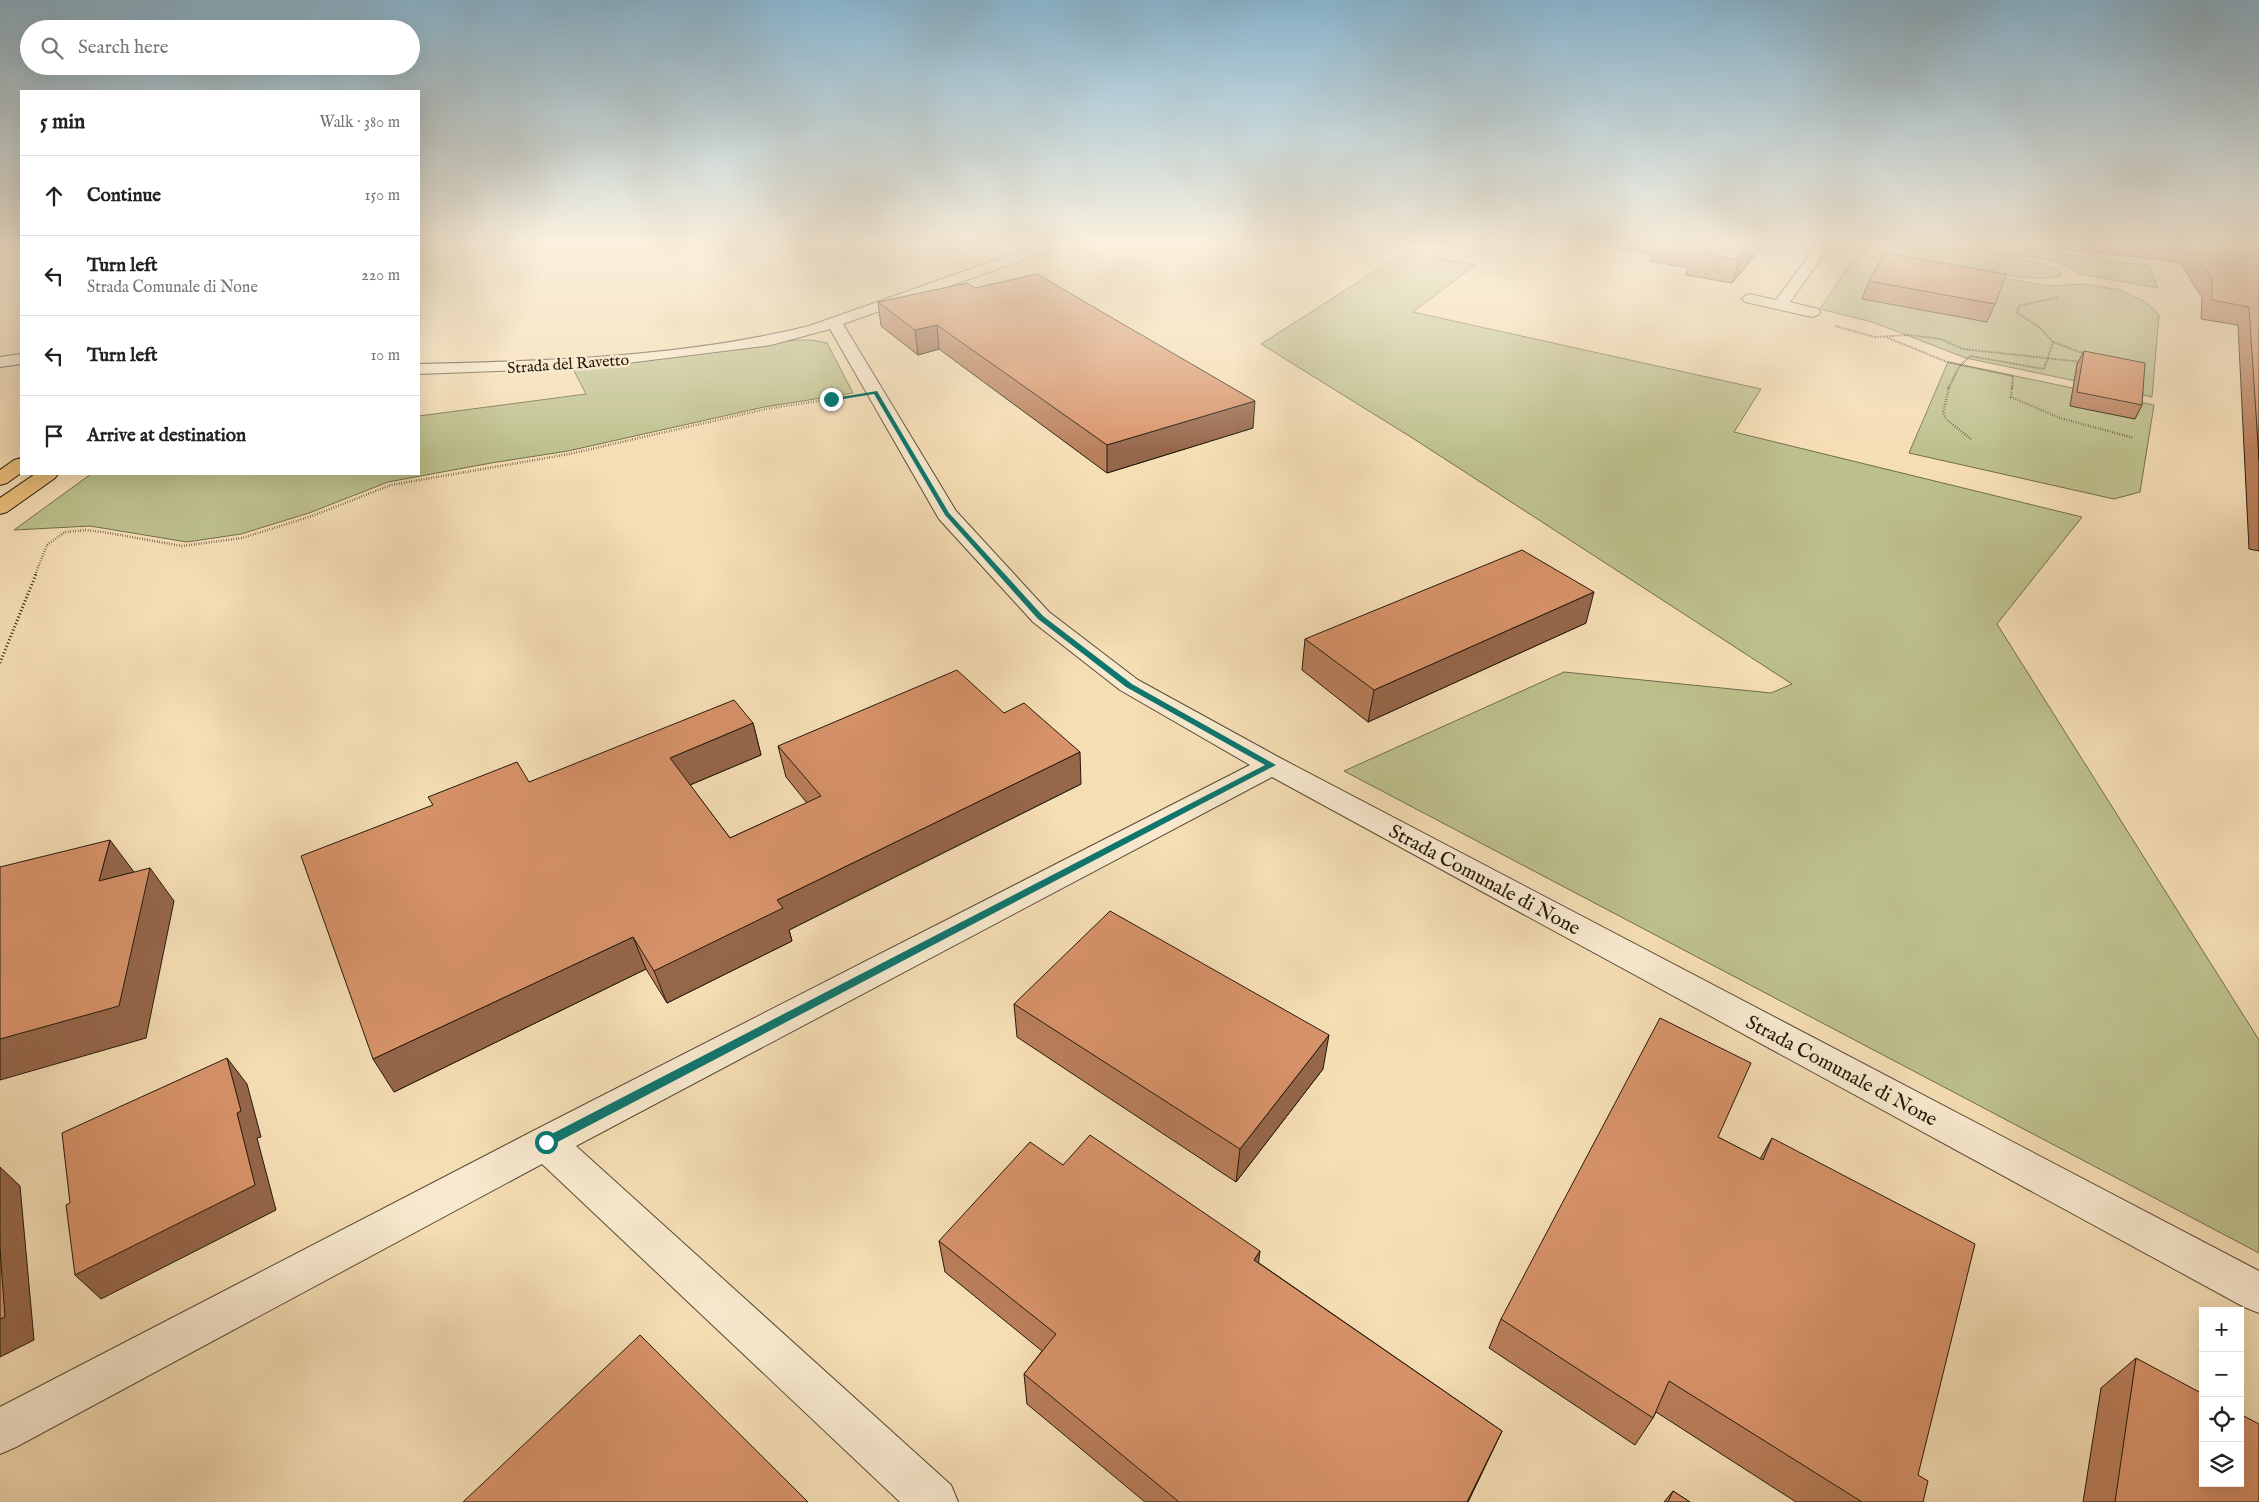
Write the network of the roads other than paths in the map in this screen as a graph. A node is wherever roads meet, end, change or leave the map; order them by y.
1 (862, 312) edge
2 (834, 322) junction
3 (20, 359) edge
4 (0, 362) edge
5 (420, 369) edge
6 (20, 372) edge
7 (0, 374) edge
8 (20, 465) edge
9 (47, 475) edge
10 (0, 479) edge
11 (0, 508) edge
12 (1272, 765) junction
13 (546, 1142) junction
14 (2259, 1293) edge
15 (0, 1431) edge
16 (934, 1502) edge

1 - 2 street, Strada del Ravetto
2 - 5 street, Strada del Ravetto
2 - 12 street, Strada Comunale di None
3 - 4 street
6 - 7 street
8 - 10 highway
9 - 11 highway
12 - 13 street
12 - 14 street, Strada Comunale di None
13 - 15 street
13 - 16 street

